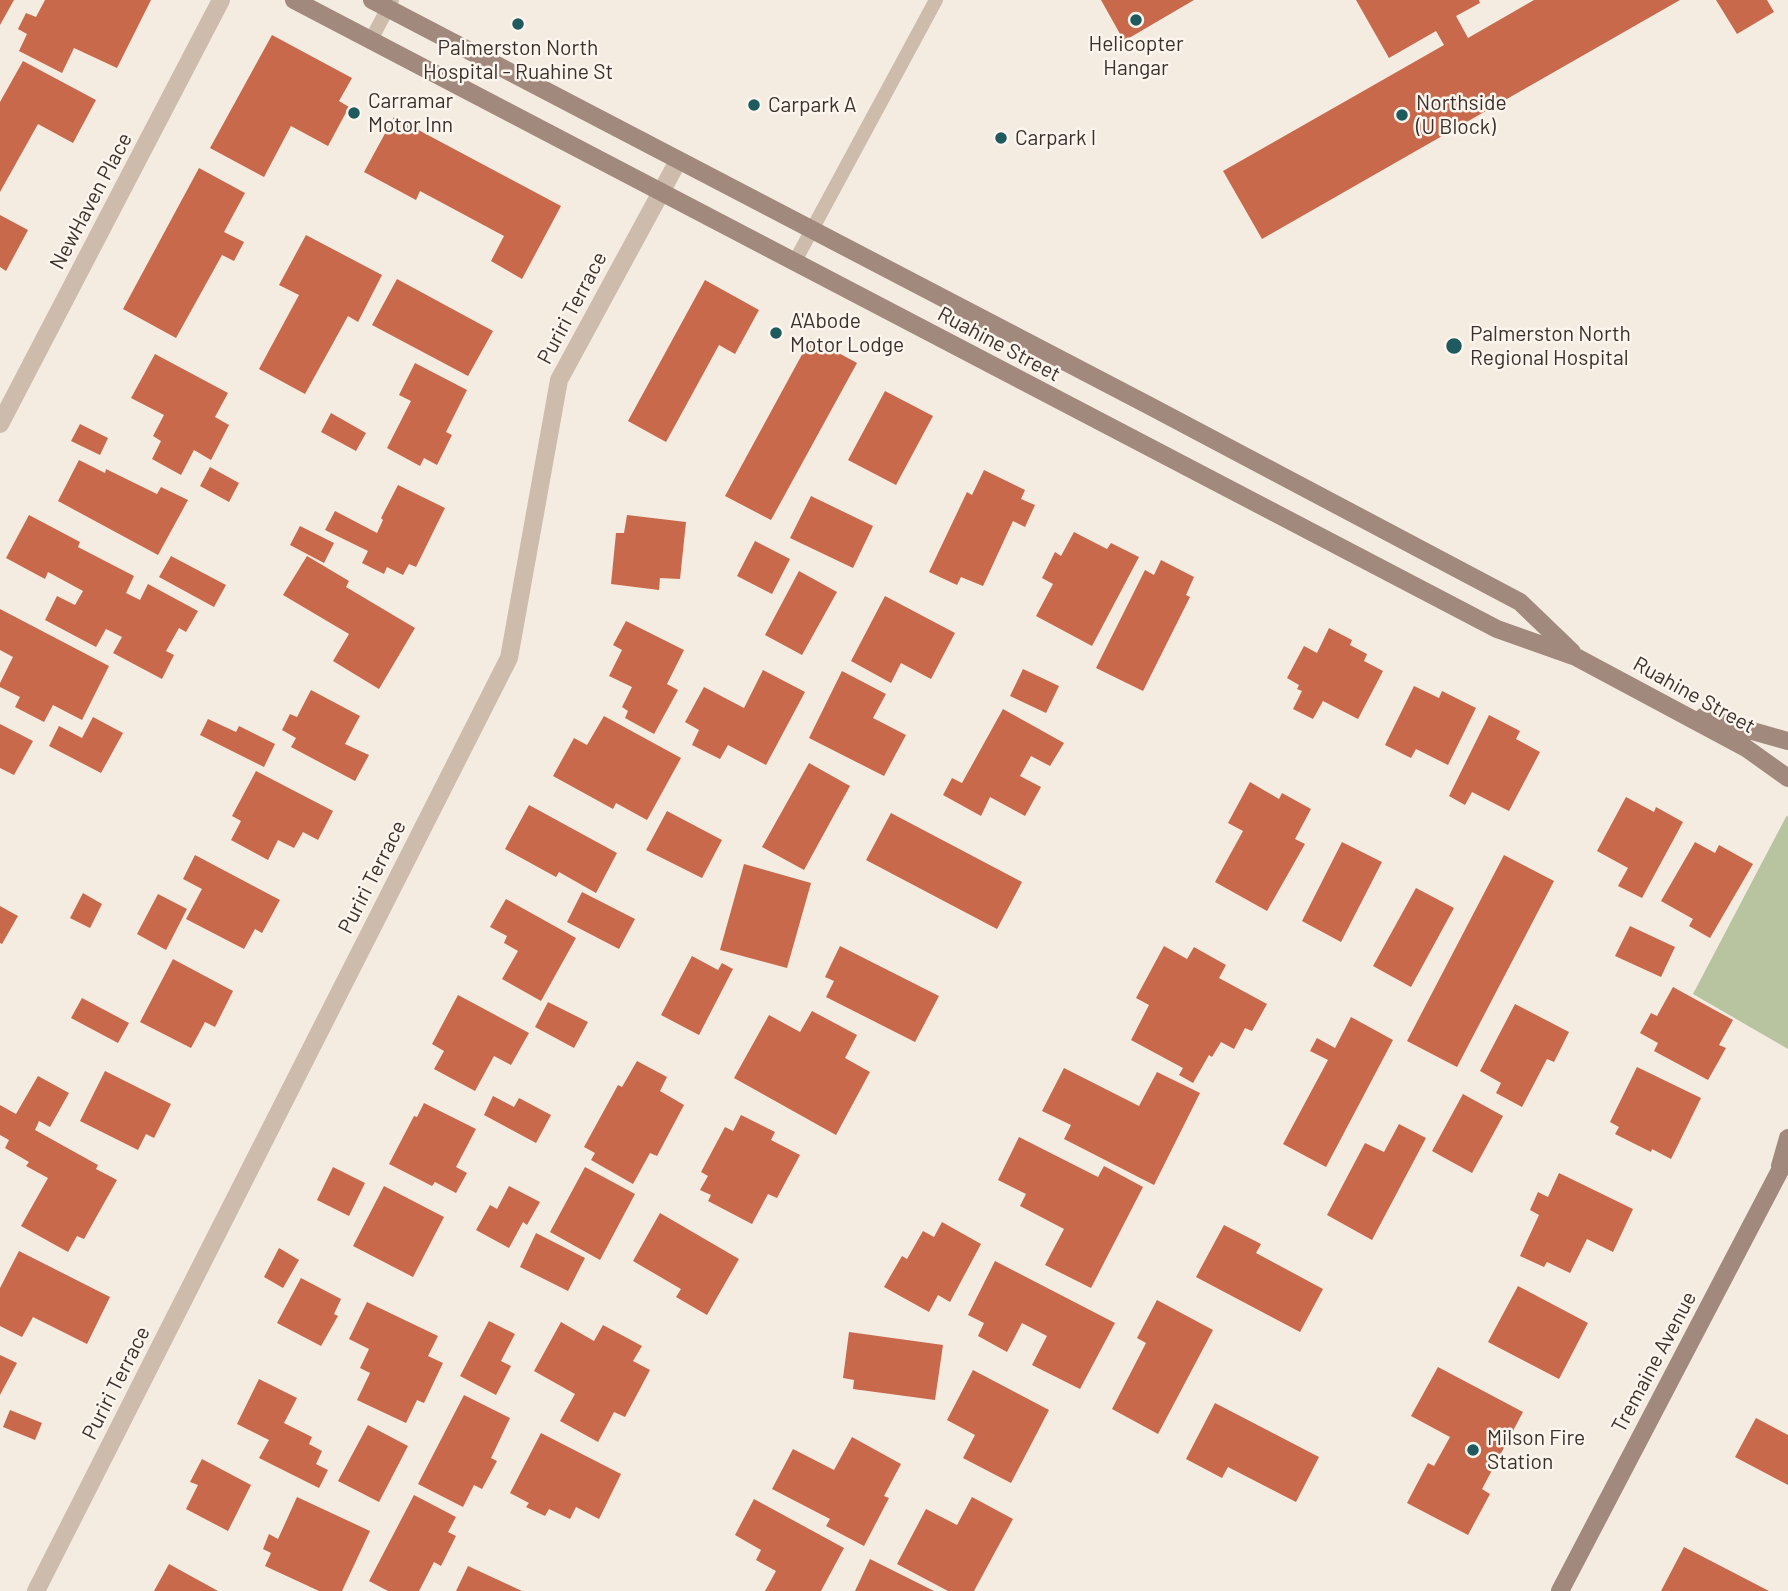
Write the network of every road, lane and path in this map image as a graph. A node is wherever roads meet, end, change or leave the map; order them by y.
1 (221, 0) edge
2 (294, 0) edge
3 (934, 0) edge
4 (384, 3) edge
5 (372, 40) junction
6 (678, 161) junction
7 (661, 192) junction
8 (812, 230) junction
9 (794, 263) junction
10 (0, 424) edge
11 (1576, 657) junction
12 (1669, 707) junction
13 (1788, 741) edge
14 (1788, 778) edge
15 (1788, 1138) edge
16 (1788, 1155) edge
17 (1777, 1176) junction
18 (36, 1591) edge
19 (1560, 1591) edge

1 - 10 street, NewHaven Place
2 - 5 main road, Ruahine Street
3 - 8 lane
4 - 5 lane
4 - 6 main road, Ruahine Street
5 - 7 main road, Ruahine Street
6 - 7 street, Puriri Terrace
6 - 8 main road, Ruahine Street
7 - 9 main road, Ruahine Street
7 - 18 street, Puriri Terrace
8 - 9 lane
8 - 11 main road, Ruahine Street
9 - 11 main road, Ruahine Street
11 - 12 main road, Ruahine Street
12 - 13 main road
12 - 14 main road, Ruahine Street
15 - 17 main road
16 - 17 main road, Tremaine Avenue
17 - 19 main road, Tremaine Avenue

